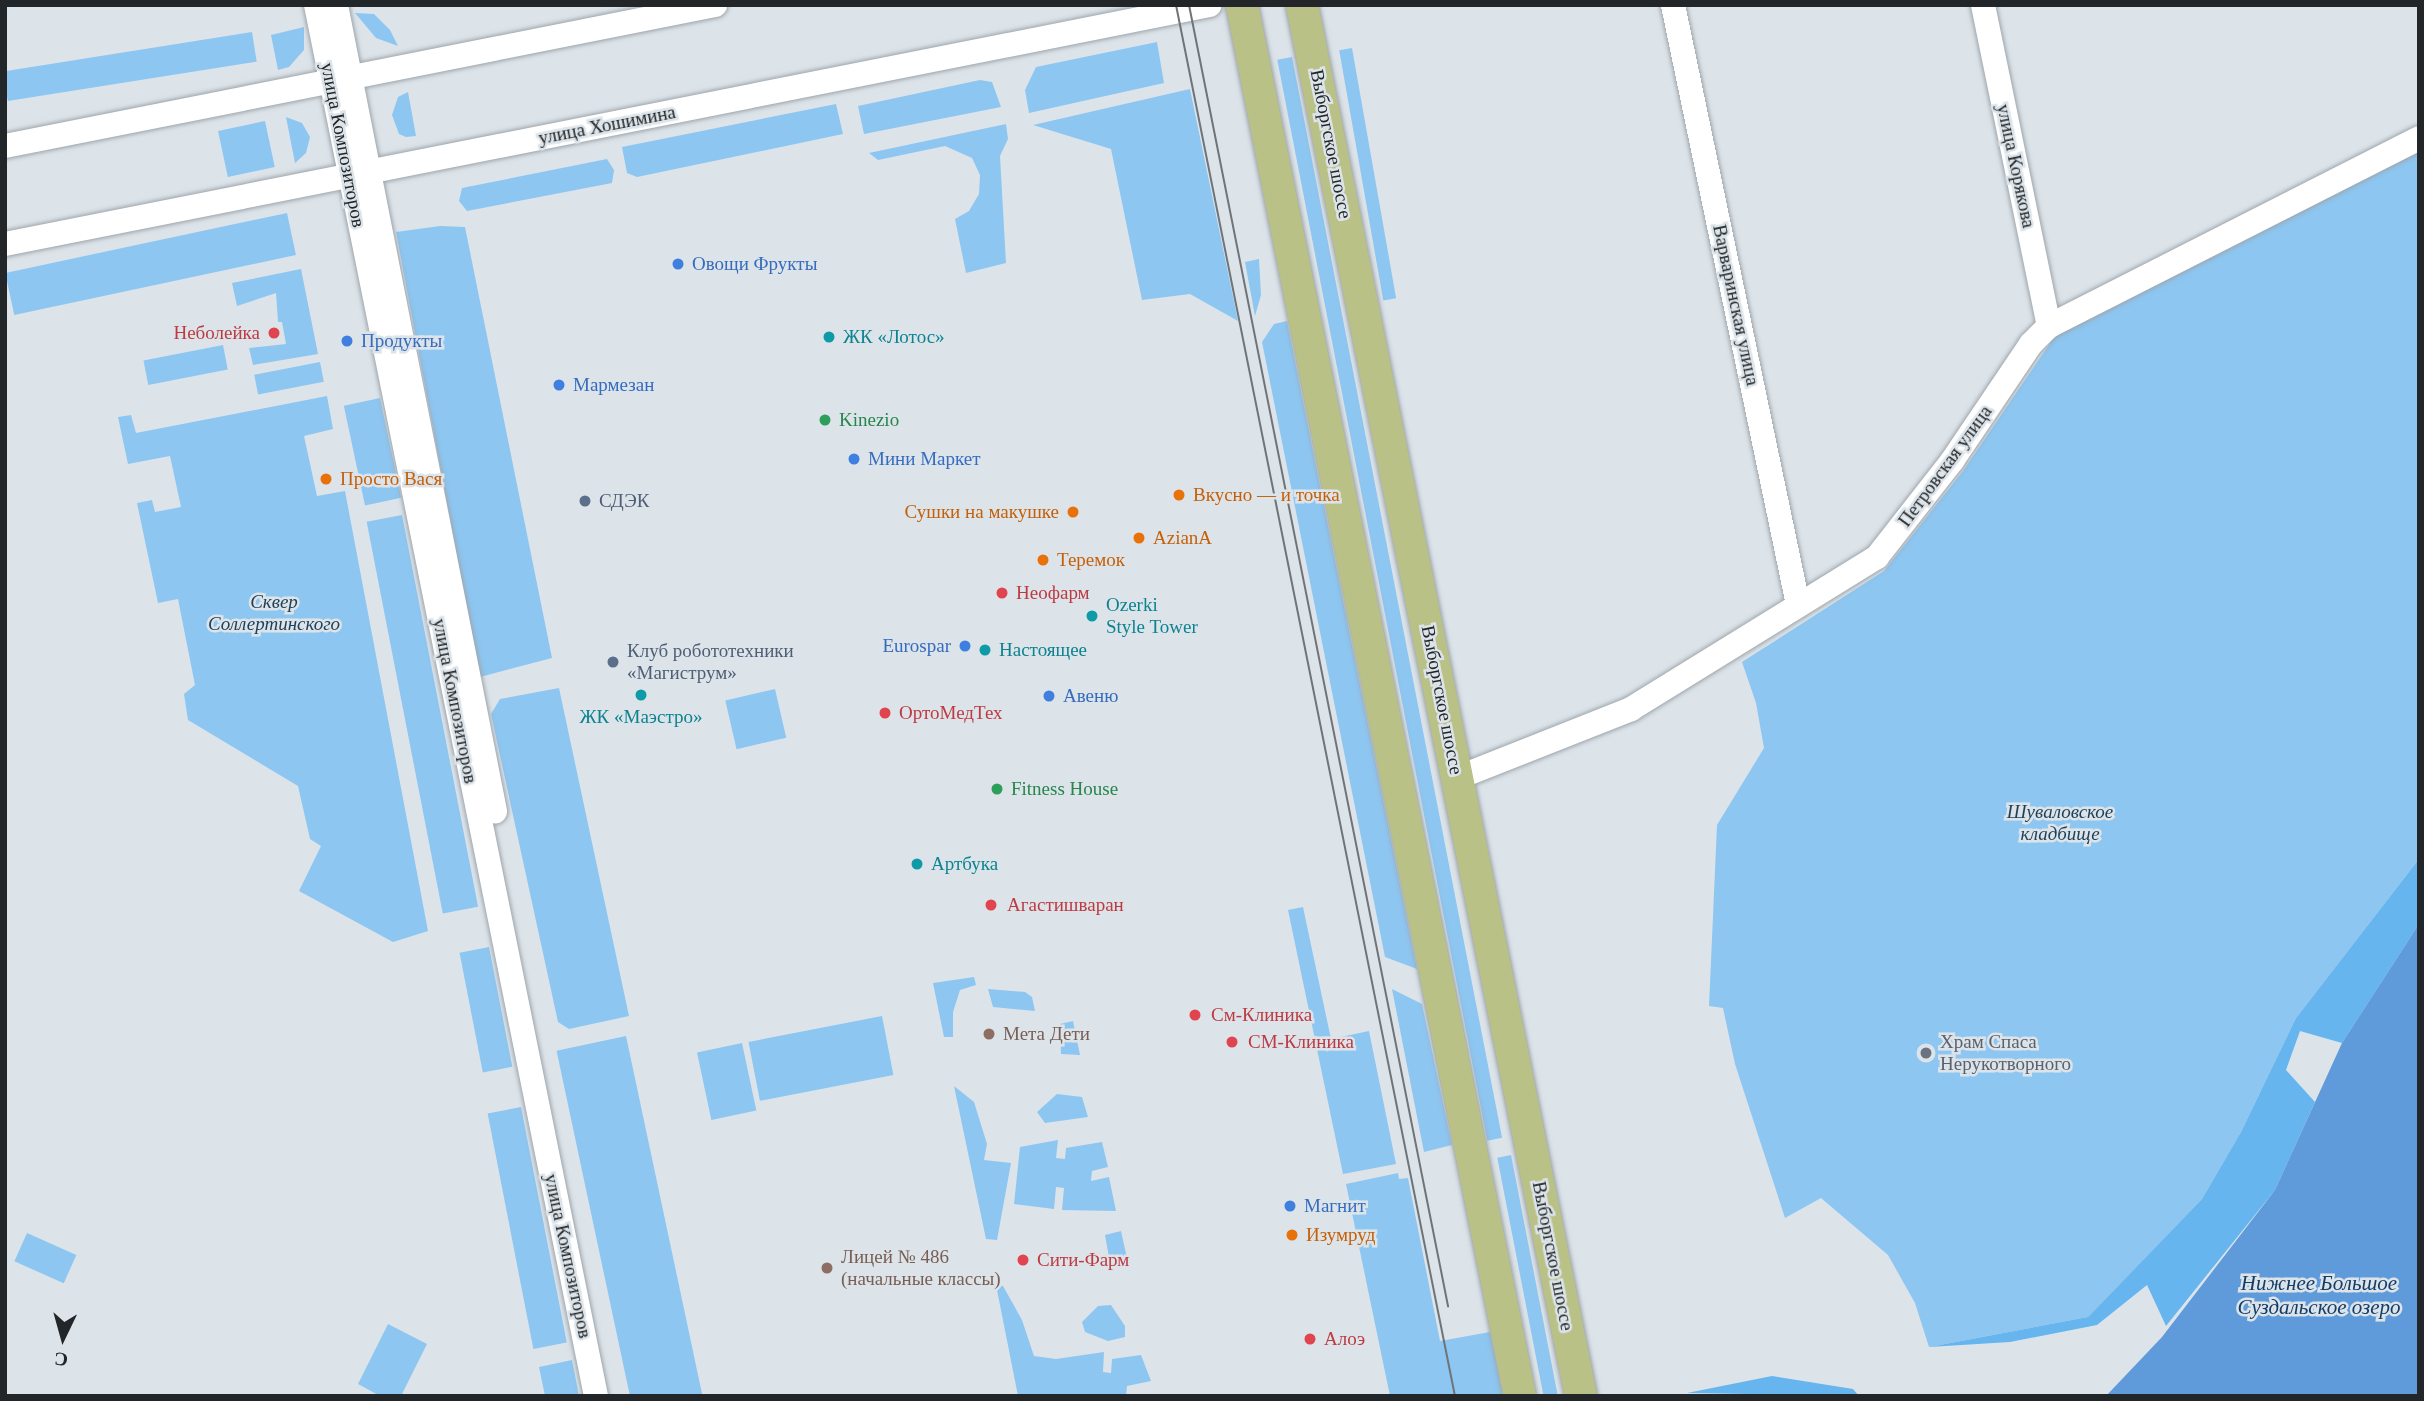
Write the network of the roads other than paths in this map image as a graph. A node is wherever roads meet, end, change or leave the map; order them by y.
1 (316, 5) edge
2 (336, 5) edge
3 (715, 5) edge
4 (1210, 5) edge
5 (1242, 5) edge
6 (1302, 5) edge
7 (1673, 5) edge
8 (1983, 5) edge
9 (341, 79) junction
10 (2419, 138) edge
11 (5, 146) edge
12 (360, 174) junction
13 (5, 244) edge
14 (2049, 326) junction
15 (1798, 605) junction
16 (1457, 778) junction
17 (596, 1396) edge
18 (609, 1396) edge
19 (1520, 1396) edge
20 (1581, 1396) edge

1 - 9 street, улица Композиторов
2 - 9 street, улица Композиторов
3 - 9 street
4 - 12 street, улица Хошимина
5 - 19 main road
6 - 16 main road, Выборгское шоссе
7 - 15 street, Варваринская улица
8 - 14 street, улица Корякова
9 - 11 street
9 - 12 street, улица Композиторов
10 - 14 street, Петровская улица
12 - 13 street, улица Хошимина
12 - 17 street, улица Композиторов
12 - 18 street, улица Композиторов
14 - 15 street, Петровская улица
15 - 16 street, Петровская улица
16 - 20 main road, Выборгское шоссе

